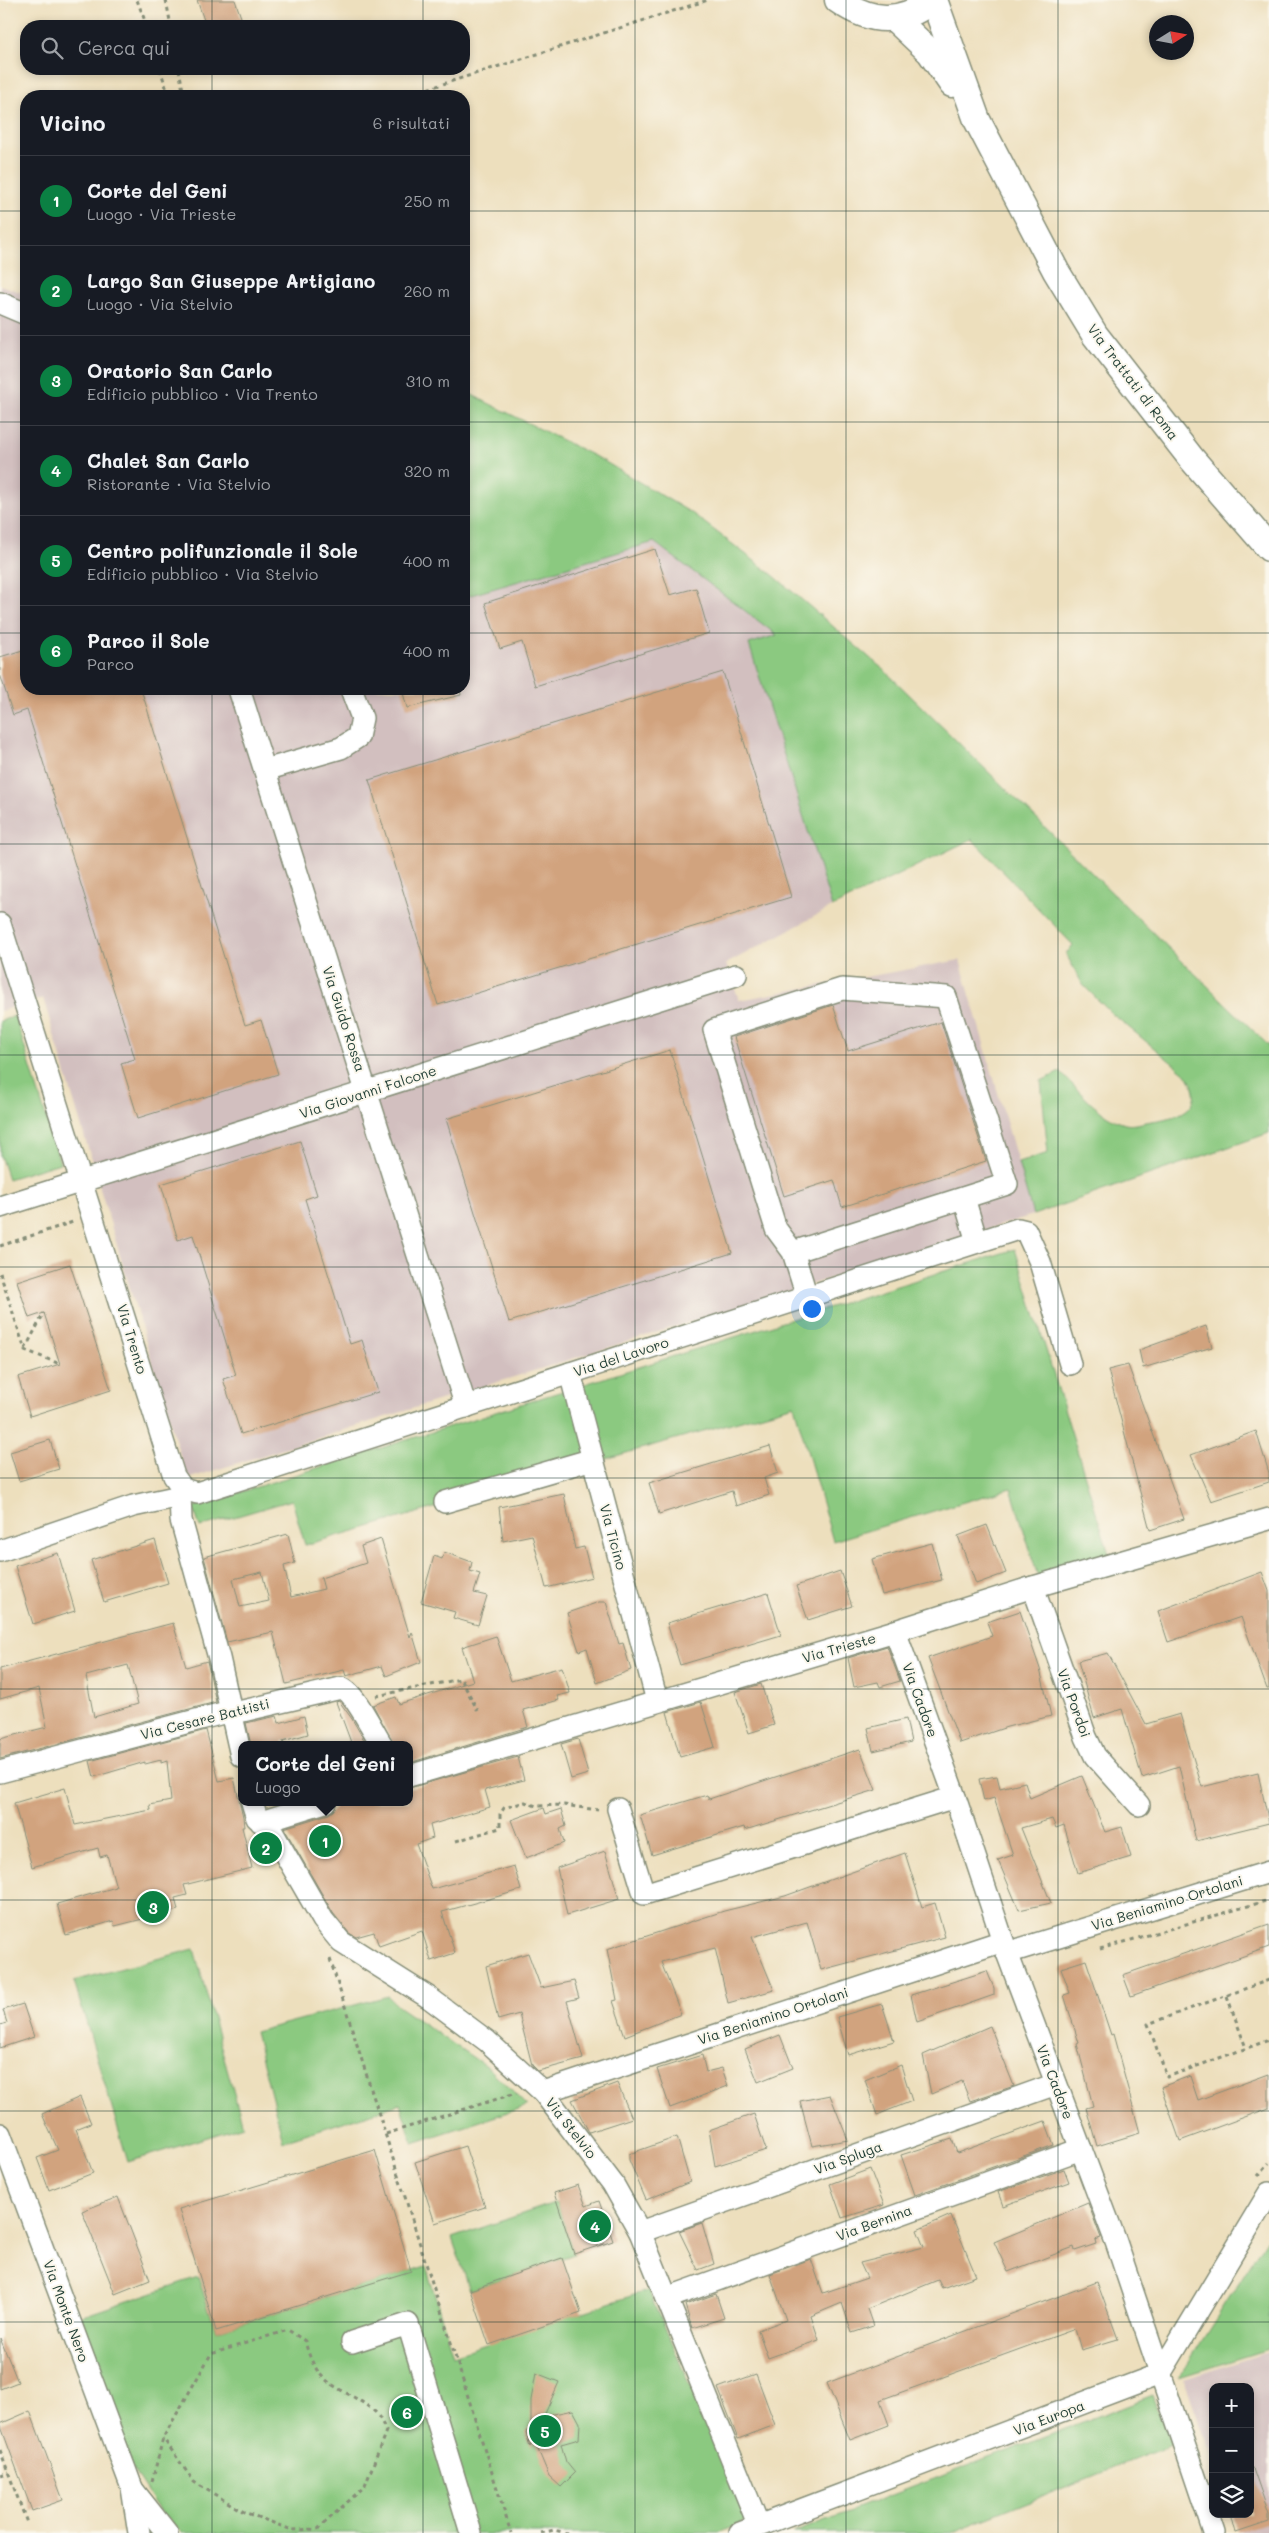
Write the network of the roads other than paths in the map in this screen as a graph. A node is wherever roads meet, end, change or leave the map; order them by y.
1 (838, 0) edge
2 (933, 0) edge
3 (894, 18) junction
4 (977, 120) junction
5 (0, 304) edge
6 (20, 312) edge
7 (1269, 548) edge
8 (241, 695) edge
9 (353, 695) edge
10 (265, 770) junction
11 (0, 924) edge
12 (736, 975) dead end
13 (368, 1092) junction
14 (83, 1183) junction
15 (964, 1198) junction
16 (0, 1207) edge
17 (977, 1242) junction
18 (793, 1252) junction
19 (807, 1297) junction
20 (1070, 1364) dead end
21 (570, 1373) junction
22 (466, 1407) junction
23 (593, 1459) junction
24 (182, 1493) junction
25 (445, 1502) dead end
26 (1269, 1519) edge
27 (0, 1551) edge
28 (1033, 1587) junction
29 (896, 1631) junction
30 (657, 1701) junction
31 (230, 1714) junction
32 (380, 1741) edge
33 (238, 1745) edge
34 (0, 1772) edge
35 (413, 1775) edge
36 (956, 1797) junction
37 (1139, 1805) dead end
38 (253, 1806) edge
39 (312, 1806) edge
40 (618, 1809) road end
41 (261, 1822) junction
42 (1269, 1872) edge
43 (1005, 1947) junction
44 (1056, 2084) junction
45 (532, 2092) junction
46 (0, 2134) edge
47 (1080, 2149) junction
48 (1269, 2193) edge
49 (640, 2232) junction
50 (667, 2298) junction
51 (352, 2342) dead end
52 (1160, 2374) junction
53 (141, 2487) junction
54 (756, 2529) edge
55 (139, 2533) edge
56 (167, 2533) edge
57 (471, 2533) edge
58 (1214, 2533) edge

1 - 3 main road
2 - 3 main road
2 - 4 main road, Via Trattati di Roma
3 - 4 main road, Via Trattati di Roma
4 - 7 main road, Via Trattati di Roma
5 - 6 street
8 - 10 street, Via Guido Rossa
9 - 10 street
10 - 13 street, Via Guido Rossa
11 - 14 street, Via Trento
12 - 13 street, Via Giovanni Falcone
13 - 14 street, Via Giovanni Falcone
13 - 22 street, Via Guido Rossa
14 - 16 street, Via Giovanni Falcone
14 - 24 street, Via Trento
15 - 17 street
15 - 18 street
15 - 18 street
17 - 19 street, Via del Lavoro
17 - 20 street, Via del Lavoro
18 - 19 street
19 - 21 street, Via del Lavoro
21 - 22 street, Via del Lavoro
21 - 23 street, Via Ticino
22 - 24 street, Via del Lavoro
23 - 25 street
23 - 30 street, Via Ticino
24 - 27 street, Via del Lavoro
24 - 31 street, Via Trento
26 - 28 street, Via Trieste
28 - 29 street, Via Trieste
28 - 37 street, Via Pordoi
29 - 30 street, Via Trieste
29 - 36 street, Via Cadore
30 - 35 street, Via Trieste
31 - 32 street, Via Cesare Battisti
31 - 33 street, Via Trento
31 - 34 street, Via Cesare Battisti
36 - 40 street
36 - 43 street, Via Cadore
38 - 41 street
39 - 41 street
41 - 45 street, Via Stelvio
42 - 43 street, Via Beniamino Ortolani
43 - 44 street, Via Cadore
43 - 45 street, Via Beniamino Ortolani
44 - 47 street, Via Cadore
44 - 49 street, Via Spluga
45 - 49 street, Via Stelvio
46 - 53 street, Via Monte Nero
47 - 50 street, Via Bernina
47 - 52 street, Via Cadore
48 - 52 street
49 - 50 street, Via Stelvio
50 - 54 street, Via Stelvio
51 - 57 street
52 - 54 street, Via Europa
52 - 58 street, Via Cadore
53 - 55 street, Via Monte Nero
53 - 56 street, Via Monte Nero

